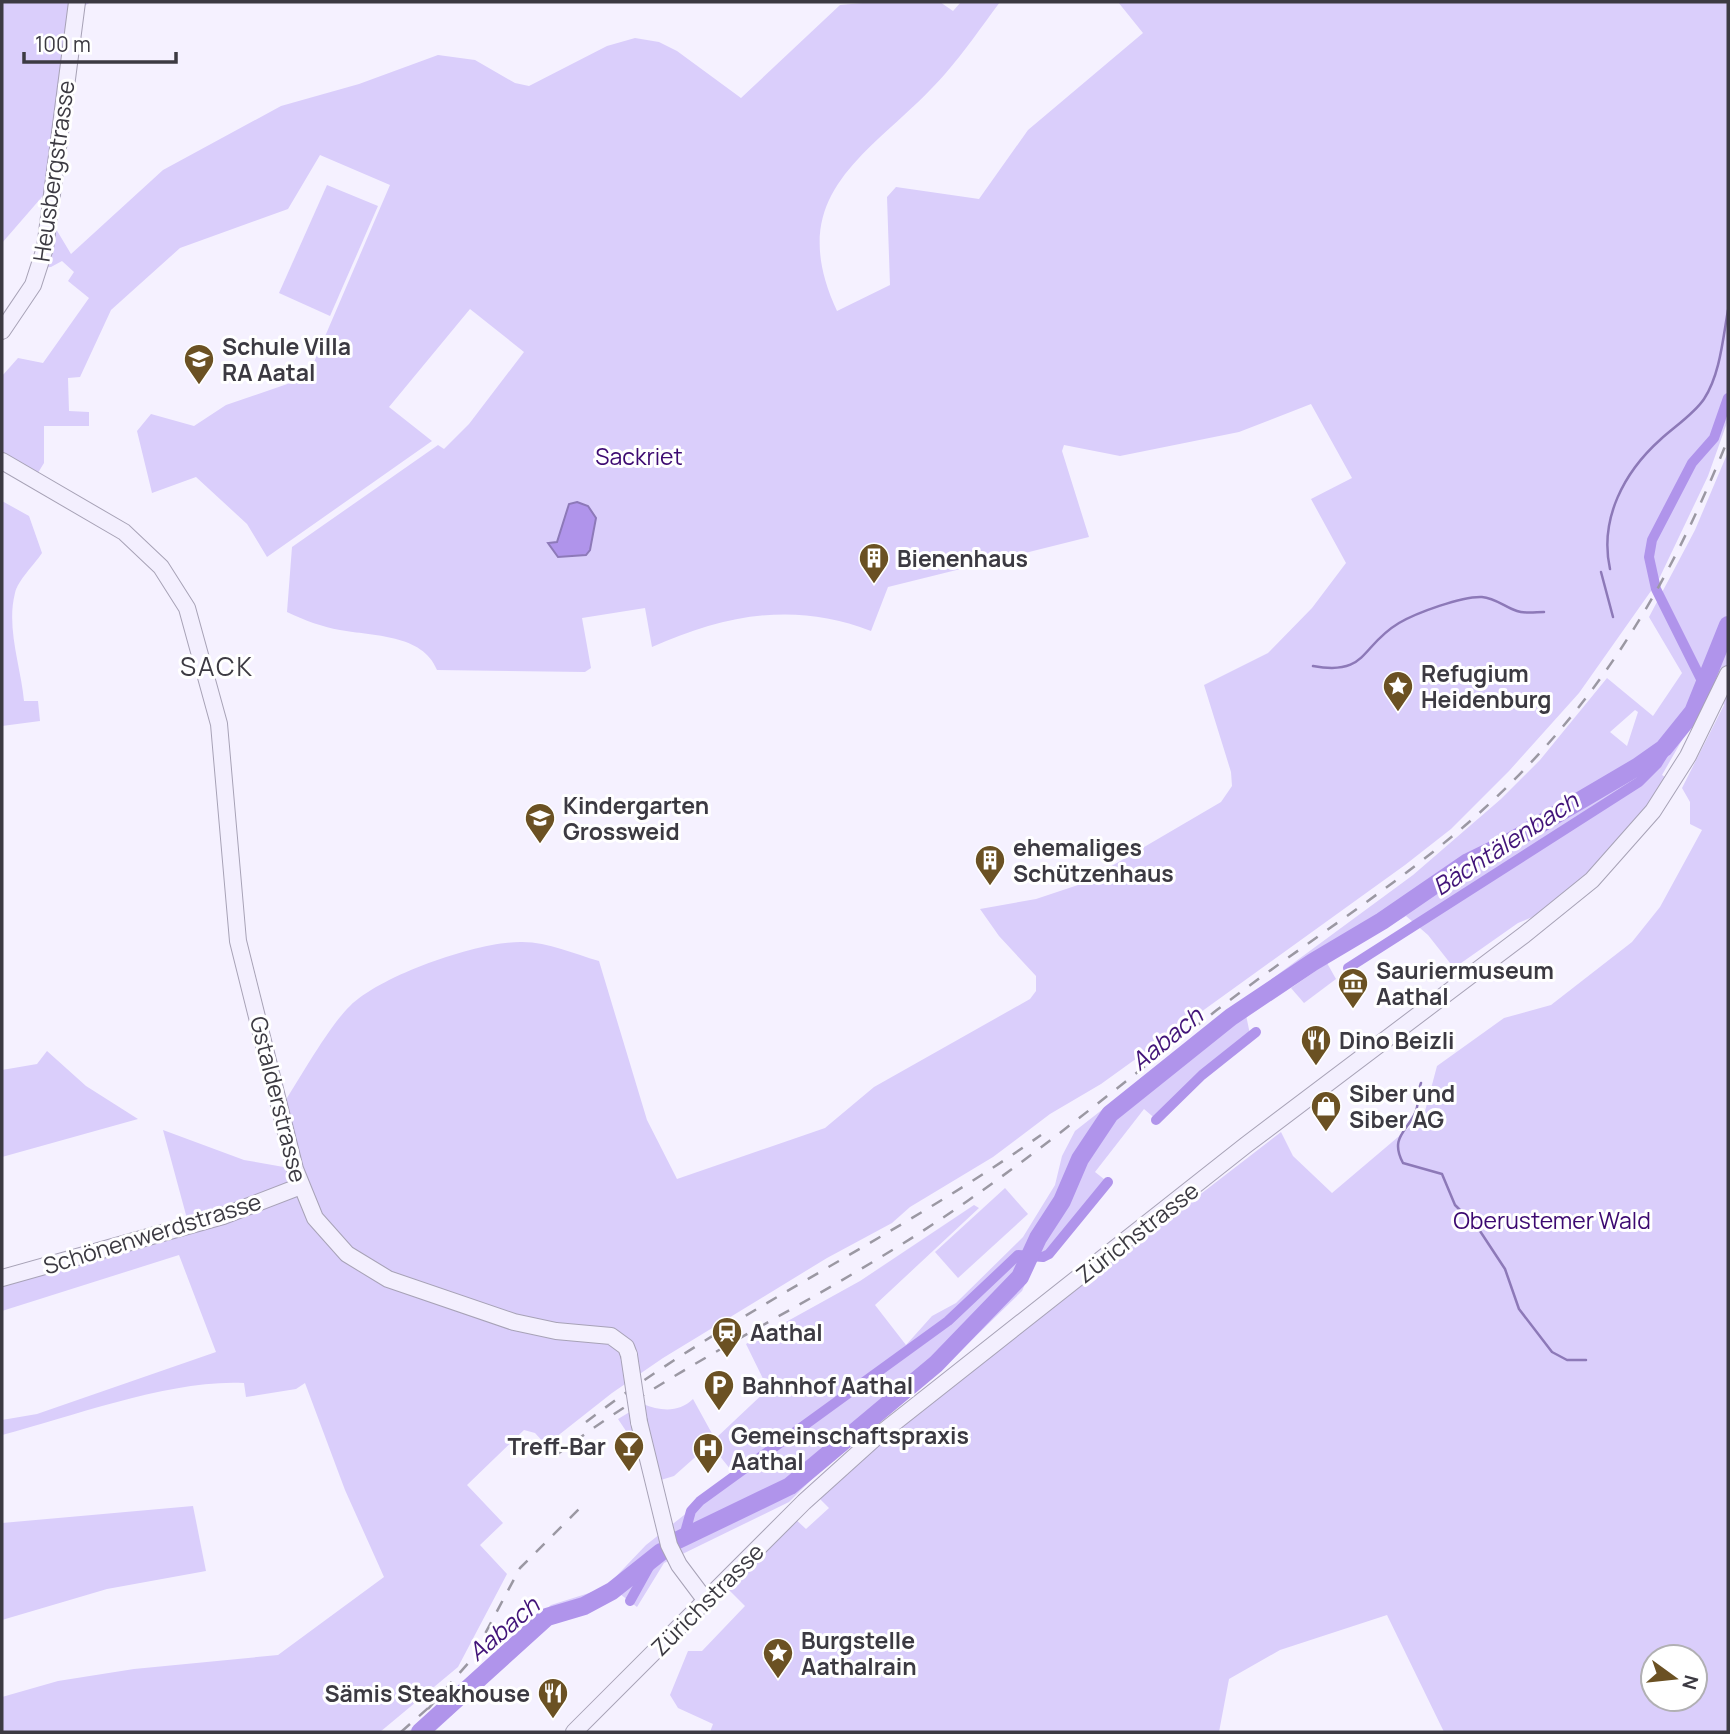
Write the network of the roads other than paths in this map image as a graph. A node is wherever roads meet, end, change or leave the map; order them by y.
1 (77, 2) edge
2 (2, 331) edge
3 (2, 461) edge
4 (1728, 674) edge
5 (301, 1186) junction
6 (2, 1278) edge
7 (706, 1601) junction
8 (582, 1729) edge

1 - 2 street, Heusbergstrasse
3 - 5 street, Gstalderstrasse
4 - 7 street, Zürichstrasse
5 - 6 street, Schönenwerdstrasse
5 - 7 street, Gstalderstrasse, bridge
7 - 8 street, Zürichstrasse

